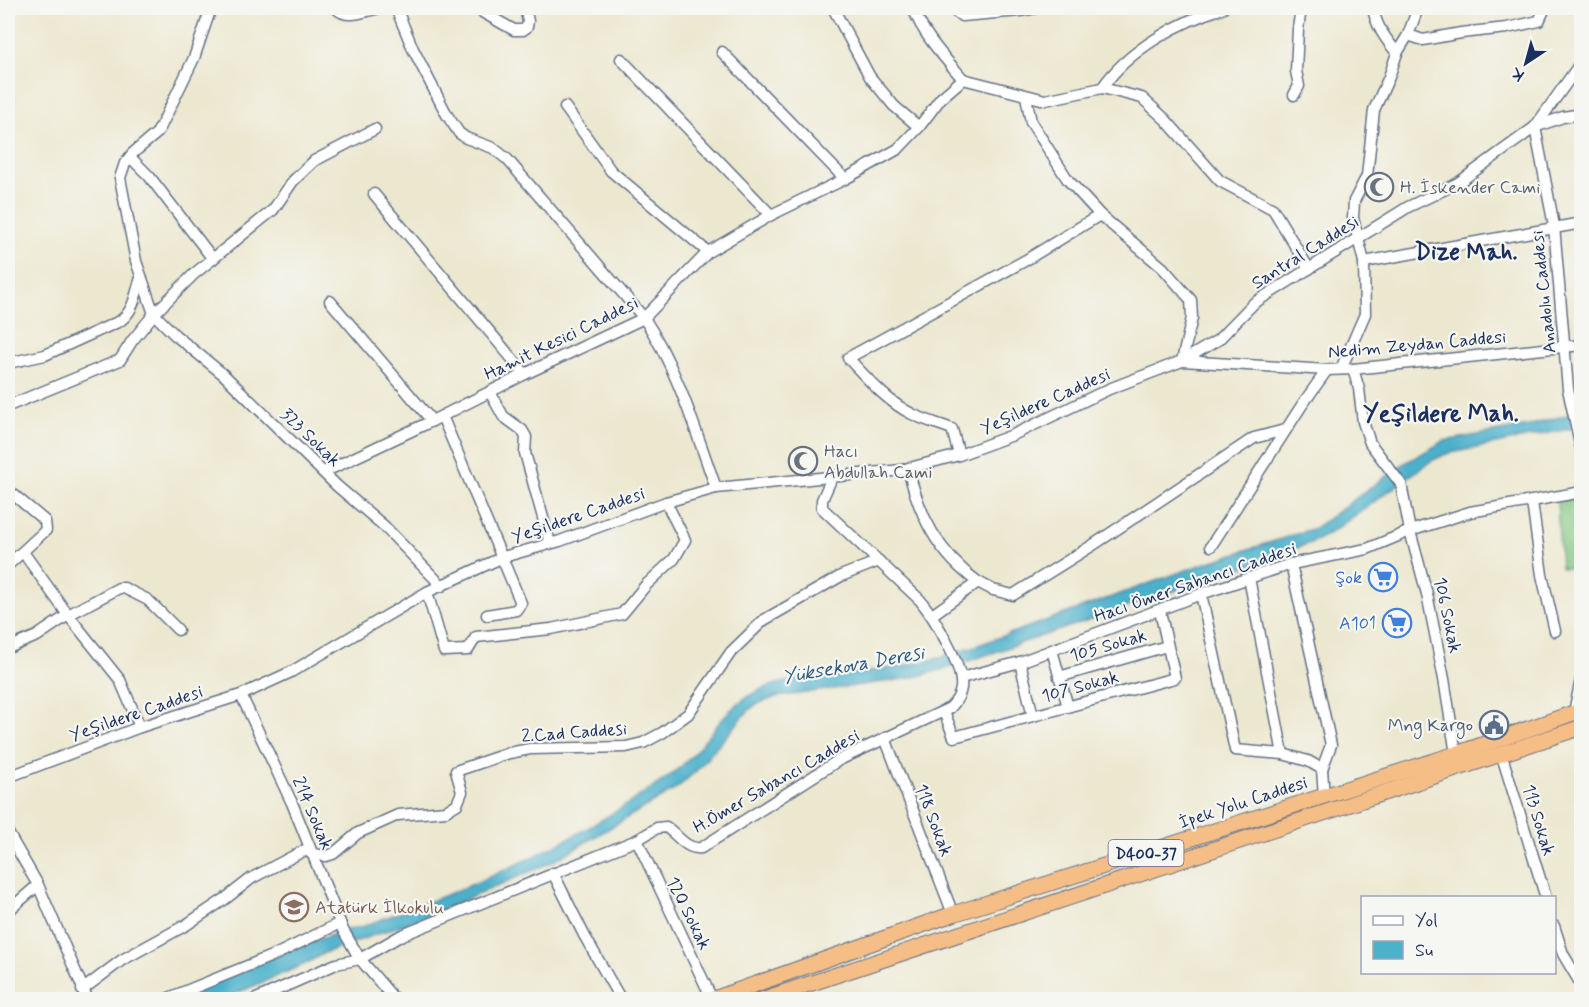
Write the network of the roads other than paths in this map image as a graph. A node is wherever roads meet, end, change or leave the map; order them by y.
1 (212, 8) edge
2 (336, 8) edge
3 (380, 8) edge
4 (396, 8) edge
5 (476, 8) edge
6 (525, 8) edge
7 (832, 8) edge
8 (913, 8) edge
9 (950, 8) edge
10 (1036, 8) edge
11 (1224, 8) edge
12 (1301, 8) edge
13 (1373, 8) edge
14 (1418, 8) edge
15 (1545, 8) edge
16 (1408, 35) junction
17 (722, 51) dead end
18 (1397, 53) junction
19 (621, 59) dead end
20 (1581, 61) edge
21 (963, 79) junction
22 (1102, 88) junction
23 (1294, 95) dead end
24 (1026, 96) junction
25 (565, 107) dead end
26 (1581, 114) edge
27 (919, 127) junction
28 (1535, 127) junction
29 (375, 129) dead end
30 (130, 157) junction
31 (845, 179) junction
32 (374, 194) dead end
33 (771, 215) junction
34 (1100, 215) junction
35 (1581, 223) edge
36 (1554, 226) junction
37 (1359, 238) junction
38 (708, 252) junction
39 (213, 259) junction
40 (1364, 262) junction
41 (1309, 269) junction
42 (141, 278) junction
43 (330, 301) dead end
44 (154, 314) junction
45 (644, 318) junction
46 (1581, 345) edge
47 (1565, 346) junction
48 (1182, 361) junction
49 (8, 363) edge
50 (1341, 369) junction
51 (1353, 369) junction
52 (1327, 370) junction
53 (525, 374) junction
54 (490, 392) junction
55 (8, 406) edge
56 (437, 419) junction
57 (1285, 430) junction
58 (1254, 438) junction
59 (1580, 449) edge
60 (1270, 453) junction
61 (959, 455) junction
62 (908, 468) junction
63 (324, 472) junction
64 (833, 475) junction
65 (716, 488) junction
66 (8, 490) edge
67 (1581, 492) edge
68 (666, 502) junction
69 (1532, 502) junction
70 (1410, 531) junction
71 (550, 543) junction
72 (1210, 546) dead end
73 (23, 552) junction
74 (503, 557) junction
75 (879, 561) junction
76 (1291, 564) junction
77 (8, 565) edge
78 (1250, 578) junction
79 (978, 582) junction
80 (442, 586) junction
81 (427, 592) junction
82 (1201, 594) junction
83 (1161, 611) junction
84 (68, 615) junction
85 (487, 615) dead end
86 (932, 615) junction
87 (178, 630) dead end
88 (1555, 631) dead end
89 (1167, 646) junction
90 (8, 648) edge
91 (1053, 650) junction
92 (1020, 662) junction
93 (959, 674) junction
94 (1581, 675) edge
95 (1059, 677) junction
96 (241, 695) junction
97 (1068, 707) junction
98 (1578, 711) edge
99 (944, 712) junction
100 (1033, 716) junction
101 (140, 727) junction
102 (1581, 727) edge
103 (885, 738) junction
104 (1501, 753) junction
105 (1283, 754) junction
106 (1456, 754) junction
107 (1322, 769) junction
108 (8, 777) edge
109 (1324, 796) junction
110 (8, 833) edge
111 (638, 840) junction
112 (313, 854) junction
113 (553, 873) junction
114 (38, 885) junction
115 (1546, 896) edge
116 (8, 911) edge
117 (953, 914) junction
118 (342, 926) junction
119 (1556, 932) edge
120 (360, 959) junction
121 (1581, 986) edge
122 (85, 994) edge
123 (164, 999) edge
124 (254, 999) edge
125 (395, 999) edge
126 (621, 999) edge
127 (712, 999) edge
128 (761, 999) edge

1 - 30 street
2 - 3 street
4 - 45 street
5 - 6 street
7 - 27 street
8 - 21 street
9 - 10 street
11 - 22 street
12 - 23 street
13 - 18 street
14 - 16 street
15 - 16 street
16 - 18 street
17 - 31 street
18 - 37 street
19 - 33 street
20 - 28 street, Santral Caddesi
21 - 24 street
21 - 27 street, Hamit Kesici Caddesi
22 - 24 street
22 - 41 street
24 - 34 street
25 - 38 street
26 - 28 street
27 - 31 street, Hamit Kesici Caddesi
28 - 36 street, Anadolu Caddesi
28 - 37 street, Santral Caddesi
29 - 39 street
30 - 39 street
30 - 42 street
31 - 33 street, Hamit Kesici Caddesi
32 - 53 street
33 - 38 street, Hamit Kesici Caddesi
34 - 48 street
34 - 61 street
35 - 36 street
36 - 40 street
36 - 47 street, Anadolu Caddesi
37 - 40 street
37 - 41 street, Santral Caddesi
38 - 45 street, Hamit Kesici Caddesi
39 - 44 street
40 - 50 street
41 - 48 street, Santral Caddesi
42 - 44 street
42 - 49 street
43 - 56 street
44 - 55 street
44 - 63 street, 323 Sokak
45 - 53 street, Hamit Kesici Caddesi
45 - 65 street
46 - 47 street, Nedim Zeydan Caddesi
47 - 51 street, Nedim Zeydan Caddesi
47 - 59 street, Anadolu Caddesi
48 - 52 street, Nedim Zeydan Caddesi
48 - 61 street, Yeşildere Caddesi
50 - 51 street, Nedim Zeydan Caddesi
50 - 52 street, Nedim Zeydan Caddesi
51 - 70 street, 106 Sokak
52 - 57 street
53 - 54 street, Hamit Kesici Caddesi
54 - 56 street, Hamit Kesici Caddesi
54 - 71 street
56 - 63 street, Hamit Kesici Caddesi
56 - 74 street
57 - 58 street
57 - 60 street
58 - 60 street
58 - 79 street
60 - 72 street
61 - 62 street, Yeşildere Caddesi
62 - 64 street, Yeşildere Caddesi
62 - 79 street
63 - 80 street, 323 Sokak
64 - 65 street, Yeşildere Caddesi
64 - 75 street
65 - 68 street, Yeşildere Caddesi
66 - 73 street
67 - 69 street, Hacı Ömer Sabancı Caddesi
68 - 71 street, Yeşildere Caddesi
68 - 81 street
69 - 70 street, Hacı Ömer Sabancı Caddesi
69 - 88 street
70 - 76 street, Hacı Ömer Sabancı Caddesi
70 - 106 street, 106 Sokak
71 - 74 street, Yeşildere Caddesi
73 - 77 street
73 - 84 street
74 - 80 street, Yeşildere Caddesi
74 - 85 street
75 - 86 street
75 - 112 street, 2.Cad Caddesi
76 - 78 street, Hacı Ömer Sabancı Caddesi
76 - 107 street
78 - 82 street, Hacı Ömer Sabancı Caddesi
78 - 105 street
79 - 86 street
80 - 81 street, Yeşildere Caddesi
81 - 96 street, Yeşildere Caddesi
82 - 83 street, Hacı Ömer Sabancı Caddesi
82 - 105 street
83 - 89 street, 107 Sokak
83 - 91 street, Hacı Ömer Sabancı Caddesi
84 - 87 street
84 - 90 street
84 - 101 street
86 - 93 street
89 - 95 street, 105 Sokak
89 - 97 street, 107 Sokak
91 - 92 street, Hacı Ömer Sabancı Caddesi
91 - 95 street
92 - 93 street, Hacı Ömer Sabancı Caddesi
92 - 100 street
93 - 99 street
94 - 98 street
95 - 97 street
96 - 101 street, Yeşildere Caddesi
96 - 112 street, 214 Sokak
97 - 100 street, 107 Sokak
98 - 106 highway, İpek Yolu Caddesi / D400-37
99 - 100 street, 107 Sokak
99 - 103 street, H.Ömer Sabancı Caddesi
101 - 108 street, Yeşildere Caddesi
102 - 104 highway, İpek Yolu Caddesi / D400-37
103 - 111 street, H.Ömer Sabancı Caddesi
103 - 117 street, 118 Sokak
104 - 115 street, 113 Sokak
104 - 128 highway, İpek Yolu Caddesi / D400-37
105 - 107 street
106 - 109 highway, İpek Yolu Caddesi / D400-37
107 - 109 street
109 - 117 highway, İpek Yolu Caddesi / D400-37
110 - 114 street
111 - 113 street, H.Ömer Sabancı Caddesi
111 - 127 street, 120 Sokak
112 - 118 street, 214 Sokak
112 - 122 street, 2.Cad Caddesi
113 - 120 street, H.Ömer Sabancı Caddesi
113 - 126 street
114 - 116 street
114 - 122 street
117 - 127 highway, İpek Yolu Caddesi / D400-37
118 - 120 street, 214 Sokak
118 - 123 street
119 - 121 street
120 - 124 street, H.Ömer Sabancı Caddesi
120 - 125 street, 214 Sokak

